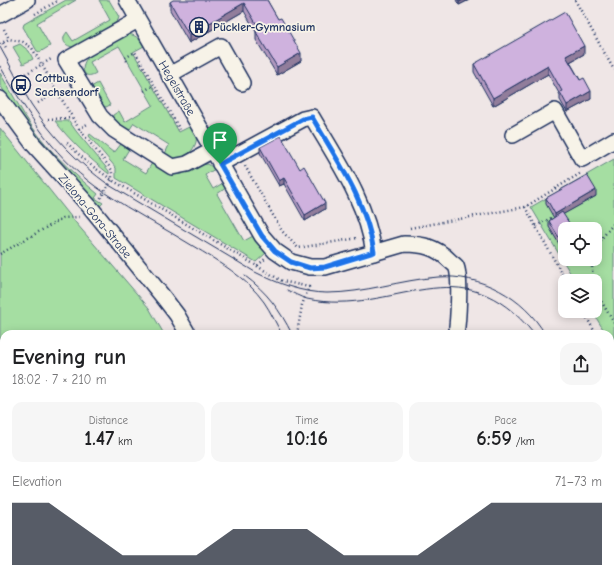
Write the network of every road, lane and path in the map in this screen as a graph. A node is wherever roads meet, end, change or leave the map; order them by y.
1 (27, 0) edge
2 (126, 0) edge
3 (575, 0) edge
4 (138, 20) junction
5 (1, 21) edge
6 (10, 39) junction
7 (1, 44) edge
8 (7, 49) dead end
9 (66, 60) junction
10 (127, 61) dead end
11 (41, 65) junction
12 (614, 70) edge
13 (170, 75) junction
14 (22, 76) dead end
15 (242, 83) dead end
16 (154, 85) junction
17 (144, 91) dead end
18 (57, 92) junction
19 (0, 99) edge
20 (38, 103) dead end
21 (72, 118) junction
22 (48, 119) dead end
23 (180, 130) dead end
24 (513, 135) dead end
25 (614, 140) edge
26 (67, 143) dead end
27 (213, 150) junction
28 (220, 164) junction
29 (112, 180) junction
30 (100, 198) dead end
31 (525, 207) dead end
32 (85, 217) dead end
33 (551, 218) edge
34 (614, 223) edge
35 (536, 226) junction
36 (602, 238) edge
37 (298, 248) dead end
38 (275, 251) junction
39 (374, 252) junction
40 (0, 254) edge
41 (257, 266) junction
42 (562, 274) edge
43 (602, 303) edge
44 (458, 318) junction
45 (587, 318) edge
46 (614, 323) edge
47 (186, 330) edge
48 (298, 330) edge
49 (456, 330) edge
50 (465, 330) edge
51 (594, 330) edge

1 - 5 street
2 - 4 street, Hegelstraße
3 - 12 path
4 - 9 street
4 - 13 street, Hegelstraße
5 - 6 path
6 - 7 path
6 - 11 path
7 - 8 path
9 - 11 path
9 - 27 street
10 - 16 path
11 - 14 path
11 - 18 path
13 - 15 street
13 - 27 street, Hegelstraße
16 - 17 path
16 - 23 path
18 - 20 path
18 - 21 path
19 - 47 street, Zielona-Gora-Straße
21 - 22 path
21 - 29 path
24 - 25 street
26 - 29 path
27 - 28 street, Hegelstraße
28 - 38 street, Hegelstraße
28 - 39 street
29 - 30 path
29 - 41 path
31 - 35 path
32 - 40 path
33 - 35 path
34 - 36 path
35 - 42 path
37 - 38 path
38 - 39 street, Hegelstraße
38 - 41 path
39 - 44 street, Hegelstraße
41 - 48 path
43 - 46 path
44 - 49 street, Hegelstraße
44 - 50 street, Hegelstraße
45 - 51 path

